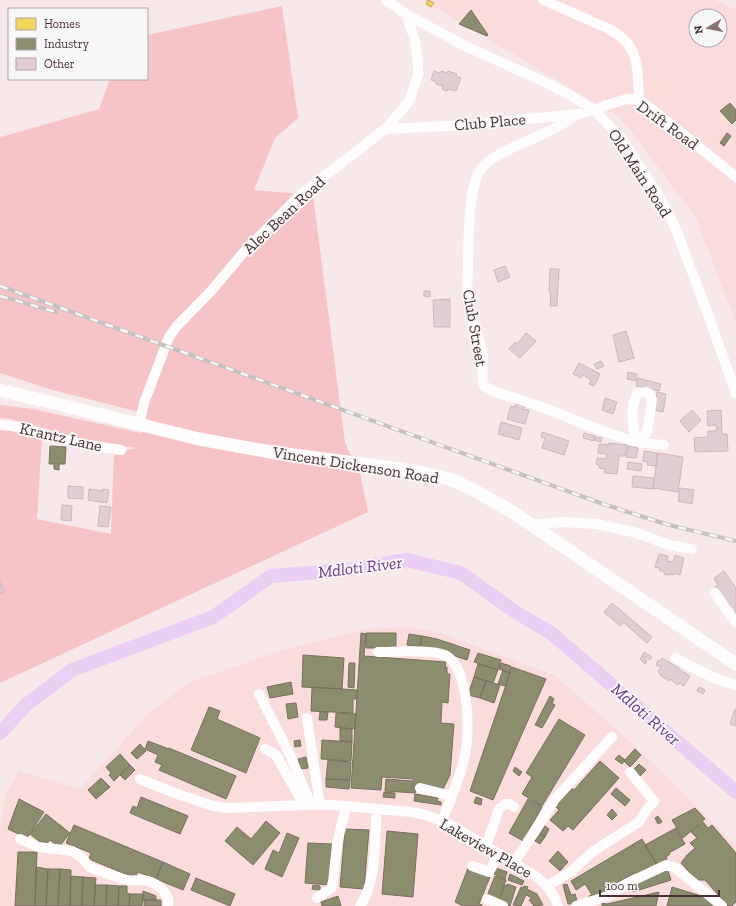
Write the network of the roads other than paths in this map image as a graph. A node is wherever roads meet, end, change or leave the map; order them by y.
1 (386, 0) edge
2 (543, 0) edge
3 (406, 14) junction
4 (638, 100) junction
5 (594, 110) junction
6 (578, 114) junction
7 (385, 128) junction
8 (736, 177) edge
9 (0, 390) edge
10 (736, 394) edge
11 (0, 425) edge
12 (139, 425) junction
13 (664, 445) dead end
14 (122, 450) dead end
15 (532, 525) junction
16 (692, 549) dead end
17 (715, 593) dead end
18 (736, 623) edge
19 (378, 652) dead end
20 (674, 658) dead end
21 (736, 664) edge
22 (736, 686) edge
23 (258, 694) dead end
24 (307, 718) dead end
25 (612, 737) dead end
26 (265, 750) dead end
27 (630, 772) dead end
28 (140, 779) dead end
29 (420, 788) dead end
30 (452, 796) junction
31 (312, 805) junction
32 (346, 807) junction
33 (514, 807) dead end
34 (376, 809) junction
35 (442, 821) junction
36 (20, 839) dead end
37 (486, 846) junction
38 (499, 854) junction
39 (514, 863) junction
40 (472, 866) dead end
41 (547, 886) junction
42 (317, 898) dead end
43 (487, 899) dead end
44 (168, 906) edge
45 (360, 906) edge
46 (503, 906) edge
47 (558, 906) edge
48 (576, 906) edge
49 (722, 906) edge

1 - 3 street, Old Main Road
2 - 4 street
3 - 5 street, Old Main Road
3 - 7 street, Alec Bean Road
4 - 5 street, Drift Road
4 - 8 street, Drift Road
5 - 6 street, Club Place
5 - 10 street, Old Main Road
6 - 7 street, Club Place
6 - 13 street, Club Street
7 - 12 street, Alec Bean Road
9 - 12 main road, Vincent Dickenson Road
11 - 14 street, Krantz Lane
12 - 15 main road, Vincent Dickenson Road
15 - 16 street
15 - 21 main road, Vincent Dickenson Road
17 - 18 street
19 - 30 street
20 - 22 street
23 - 31 street
24 - 31 street
25 - 39 street
26 - 31 street
27 - 41 street
28 - 31 street, Lakeview Place
29 - 30 street
30 - 35 street
31 - 32 street, Lakeview Place
32 - 34 street, Lakeview Place
32 - 42 street
33 - 37 street
34 - 35 street, Lakeview Place
34 - 45 street
35 - 37 street, Lakeview Place
36 - 44 street
37 - 38 street, Lakeview Place
38 - 39 street, Lakeview Place
38 - 40 street
39 - 41 street, Lakeview Place
41 - 47 street, Lakeview Place
43 - 46 street
48 - 49 street

